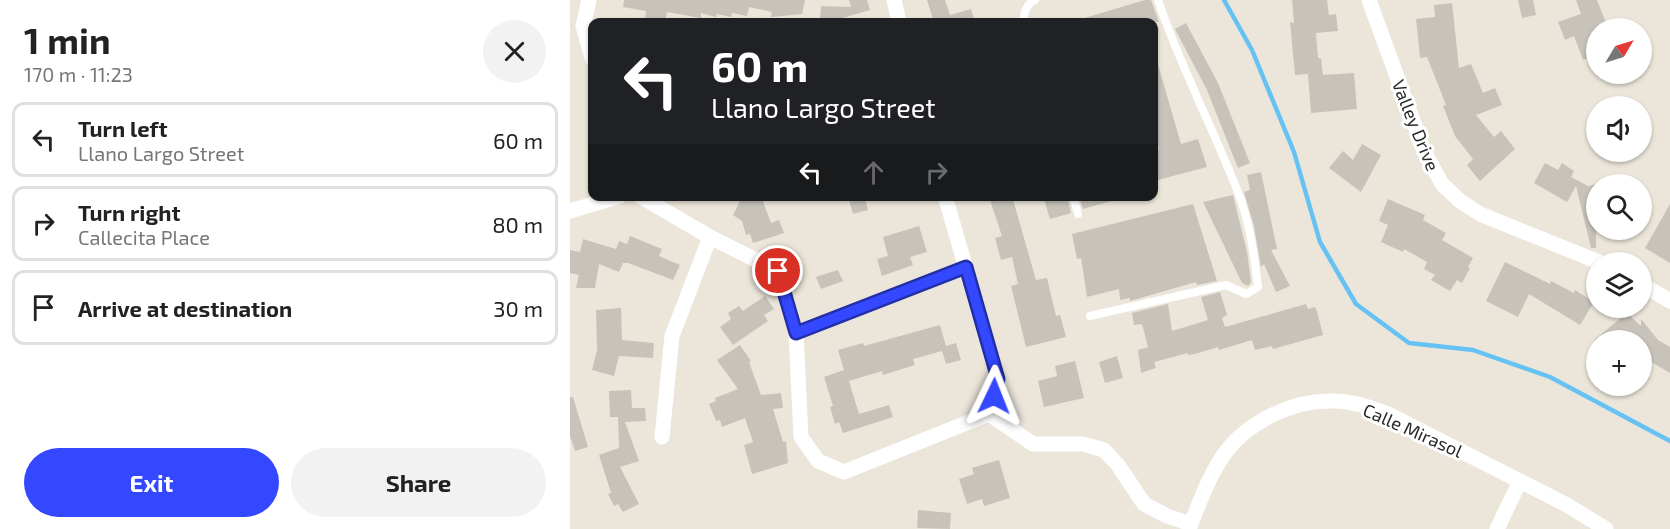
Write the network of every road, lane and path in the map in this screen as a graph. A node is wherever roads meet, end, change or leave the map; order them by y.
1 (589, 0) edge
2 (894, 0) edge
3 (1035, 0) edge
4 (1158, 0) edge
5 (1369, 0) edge
6 (898, 18) edge
7 (1023, 18) edge
8 (588, 44) edge
9 (603, 201) edge
10 (649, 201) edge
11 (946, 201) edge
12 (1074, 201) edge
13 (570, 211) edge
14 (1078, 214) dead end
15 (710, 237) junction
16 (1586, 257) edge
17 (966, 267) junction
18 (1652, 290) edge
19 (1670, 301) edge
20 (1090, 316) dead end
21 (796, 333) junction
22 (990, 414) junction
23 (662, 437) dead end
24 (1520, 481) junction
25 (1190, 527) edge
26 (1497, 529) edge
27 (1606, 529) edge

1 - 8 street
2 - 6 street
3 - 7 lane
4 - 20 lane
5 - 16 street, Valley Drive
9 - 13 street
10 - 15 street
11 - 17 street
12 - 14 lane
15 - 21 street
15 - 23 street
17 - 21 street
17 - 22 street
18 - 19 street
21 - 22 street
22 - 25 street, Calle Mirasol
24 - 25 street, Calle Mirasol
24 - 26 street
24 - 27 street, Calle Mirasol

